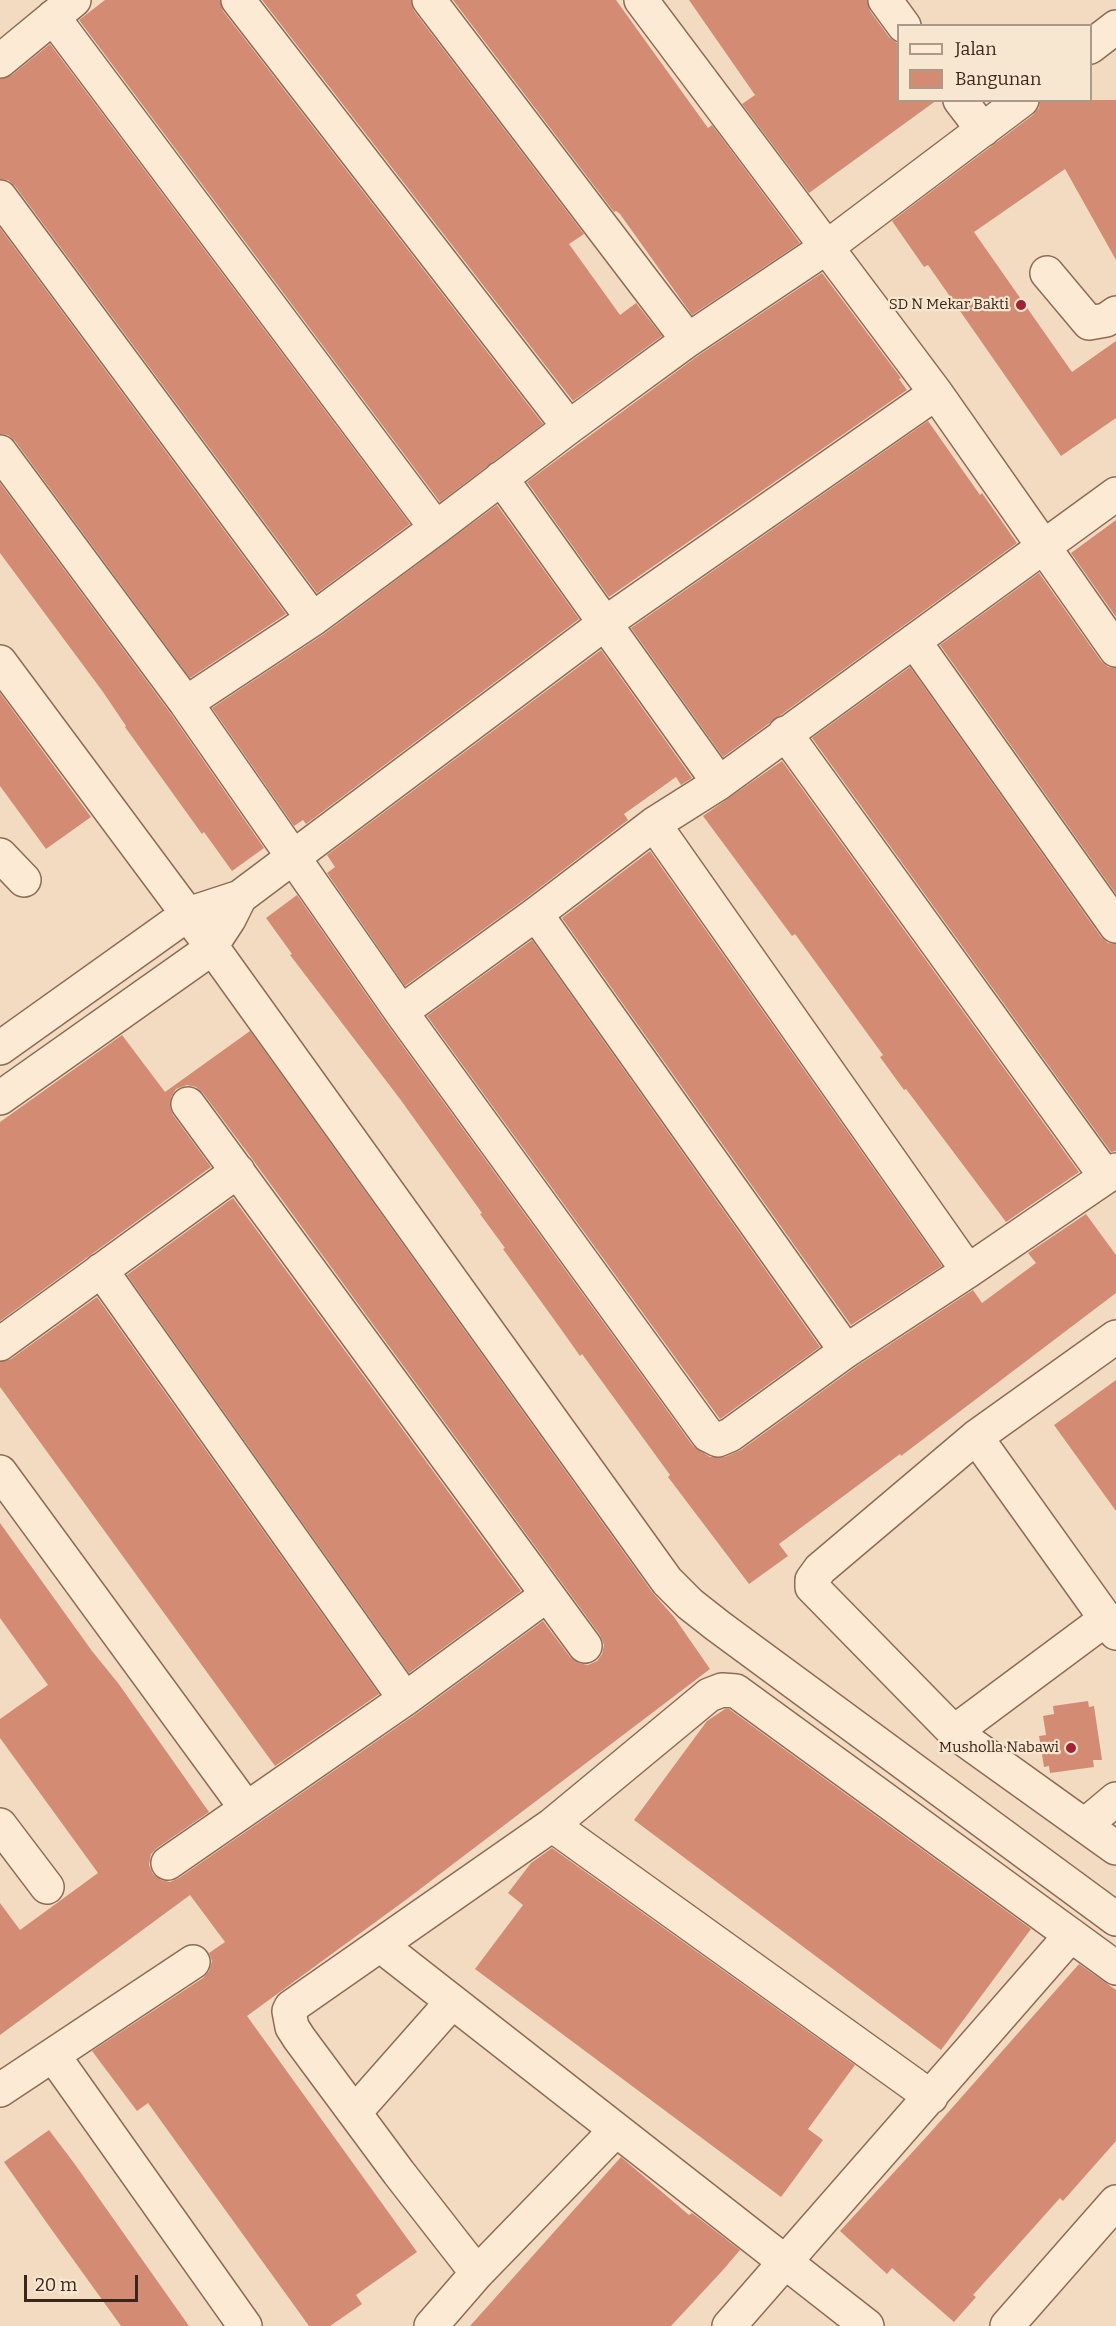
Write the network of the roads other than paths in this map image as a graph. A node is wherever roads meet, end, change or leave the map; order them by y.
1 (238, 0) edge
2 (429, 0) edge
3 (641, 0) edge
4 (885, 0) edge
5 (63, 8) edge
6 (903, 24) edge
7 (1116, 27) edge
8 (1092, 45) edge
9 (0, 61) edge
10 (962, 102) edge
11 (1019, 102) edge
12 (983, 130) junction
13 (0, 197) edge
14 (827, 247) junction
15 (1047, 273) dead end
16 (1116, 313) edge
17 (688, 340) junction
18 (936, 393) junction
19 (569, 427) junction
20 (0, 452) edge
21 (501, 478) junction
22 (1116, 494) edge
23 (436, 528) junction
24 (1043, 547) junction
25 (313, 619) junction
26 (604, 624) junction
27 (914, 641) junction
28 (1116, 650) edge
29 (0, 662) edge
30 (186, 703) junction
31 (784, 734) junction
32 (719, 783) junction
33 (654, 824) junction
34 (0, 855) edge
35 (293, 858) junction
36 (24, 880) dead end
37 (240, 897) junction
38 (188, 914) junction
39 (536, 914) junction
40 (1116, 926) edge
41 (212, 947) junction
42 (94, 982) junction
43 (401, 1012) junction
44 (119, 1013) junction
45 (0, 1048) edge
46 (0, 1098) edge
47 (188, 1104) dead end
48 (238, 1171) junction
49 (1111, 1173) edge
50 (102, 1270) junction
51 (968, 1271) junction
52 (1116, 1338) edge
53 (0, 1344) edge
54 (846, 1351) junction
55 (976, 1437) junction
56 (0, 1472) edge
57 (548, 1595) junction
58 (1111, 1626) edge
59 (585, 1646) dead end
60 (405, 1699) junction
61 (954, 1732) junction
62 (1116, 1799) edge
63 (246, 1808) junction
64 (0, 1825) edge
65 (552, 1825) junction
66 (1085, 1825) junction
67 (1116, 1848) edge
68 (168, 1863) dead end
69 (46, 1887) dead end
70 (1116, 1919) edge
71 (1071, 1935) junction
72 (380, 1945) junction
73 (194, 1962) dead end
74 (1116, 1968) edge
75 (452, 2002) junction
76 (53, 2055) junction
77 (0, 2090) edge
78 (931, 2097) junction
79 (355, 2112) junction
80 (615, 2131) junction
81 (1116, 2202) edge
82 (785, 2261) junction
83 (477, 2273) junction
84 (245, 2326) edge
85 (431, 2326) edge
86 (729, 2326) edge
87 (867, 2326) edge
88 (1006, 2326) edge

1 - 19 street
2 - 17 street
3 - 14 street
4 - 6 street
5 - 9 street
5 - 23 street
7 - 8 street
10 - 12 street
11 - 12 street
12 - 14 street
13 - 25 street
14 - 17 street
14 - 18 street
15 - 16 street
17 - 19 street
18 - 24 street
18 - 26 street
19 - 21 street
20 - 30 street
21 - 23 street
21 - 26 street
22 - 24 street
23 - 25 street
24 - 27 street
24 - 28 street
25 - 30 street
26 - 32 street
26 - 35 street
27 - 31 street
27 - 40 street
29 - 38 street
30 - 35 street
31 - 32 street
31 - 49 street
32 - 33 street
33 - 39 street
33 - 51 street
34 - 36 street
35 - 37 street
35 - 43 street
37 - 38 street
37 - 41 street
38 - 41 street
38 - 42 street
39 - 43 street
39 - 54 street
41 - 44 street
41 - 70 street
42 - 44 street
42 - 45 street
43 - 54 street
44 - 46 street
47 - 48 street
48 - 50 street
48 - 57 street
49 - 51 street
50 - 53 street
50 - 60 street
51 - 54 street
52 - 55 street
55 - 58 street
55 - 61 street
56 - 63 street
57 - 59 street
57 - 60 street
58 - 61 street
60 - 63 street
61 - 66 street
62 - 66 street
63 - 68 street
64 - 69 street
65 - 71 street
65 - 72 street
65 - 78 street
66 - 67 street
71 - 74 street
71 - 78 street
72 - 75 street
72 - 79 street
73 - 76 street
75 - 79 street
75 - 80 street
76 - 77 street
76 - 84 street
78 - 82 street
79 - 83 street
80 - 82 street
80 - 83 street
81 - 88 street
82 - 86 street
82 - 87 street
83 - 85 street

